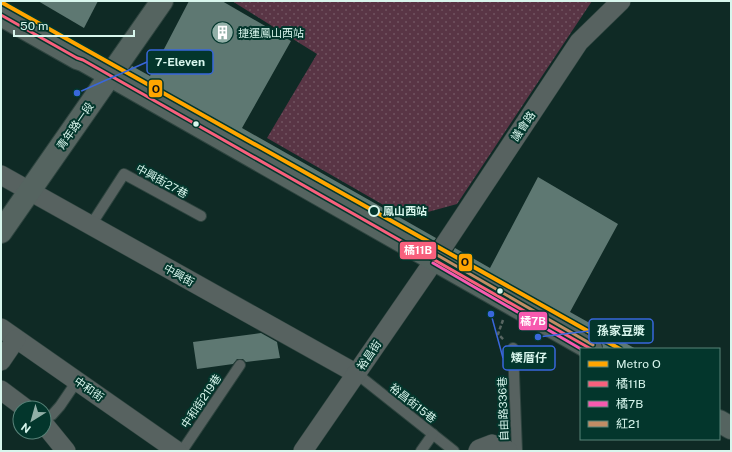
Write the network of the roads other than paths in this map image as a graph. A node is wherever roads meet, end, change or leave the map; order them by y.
1 (162, 1) edge
2 (621, 1) edge
3 (1, 15) edge
4 (110, 76) junction
5 (1, 176) edge
6 (29, 191) junction
7 (201, 216) dead end
8 (91, 226) junction
9 (1, 232) edge
10 (435, 259) junction
11 (8, 333) edge
12 (514, 348) road end
13 (589, 348) edge
14 (1, 361) edge
15 (240, 365) dead end
16 (357, 374) junction
17 (77, 381) junction
18 (1, 390) edge
19 (14, 400) edge
20 (52, 415) edge
21 (720, 422) edge
22 (731, 428) edge
23 (52, 434) edge
24 (433, 434) junction
25 (66, 451) edge
26 (177, 451) edge
27 (182, 451) edge
28 (303, 451) edge
29 (421, 451) edge
30 (454, 451) edge
31 (478, 451) edge
32 (508, 451) edge
33 (516, 451) edge

1 - 4 street, 青年路一段
2 - 10 street, 議會路
3 - 4 street
4 - 6 street, 青年路一段
4 - 10 street
5 - 6 street, 中興街
6 - 8 street, 中興街
6 - 9 street, 青年路一段
7 - 8 lane, 中興街27巷
8 - 16 street, 中興街
10 - 13 street
10 - 16 street, 裕昌街
11 - 14 street
11 - 17 street, 中和街
12 - 33 lane, 自由路336巷
15 - 27 lane, 中和街219巷
16 - 24 lane, 裕昌街15巷
16 - 28 street, 裕昌街
17 - 20 lane
17 - 26 street, 中和街
18 - 19 street
21 - 22 street
23 - 25 street
24 - 29 lane
24 - 30 lane, 裕昌街15巷
31 - 32 street

